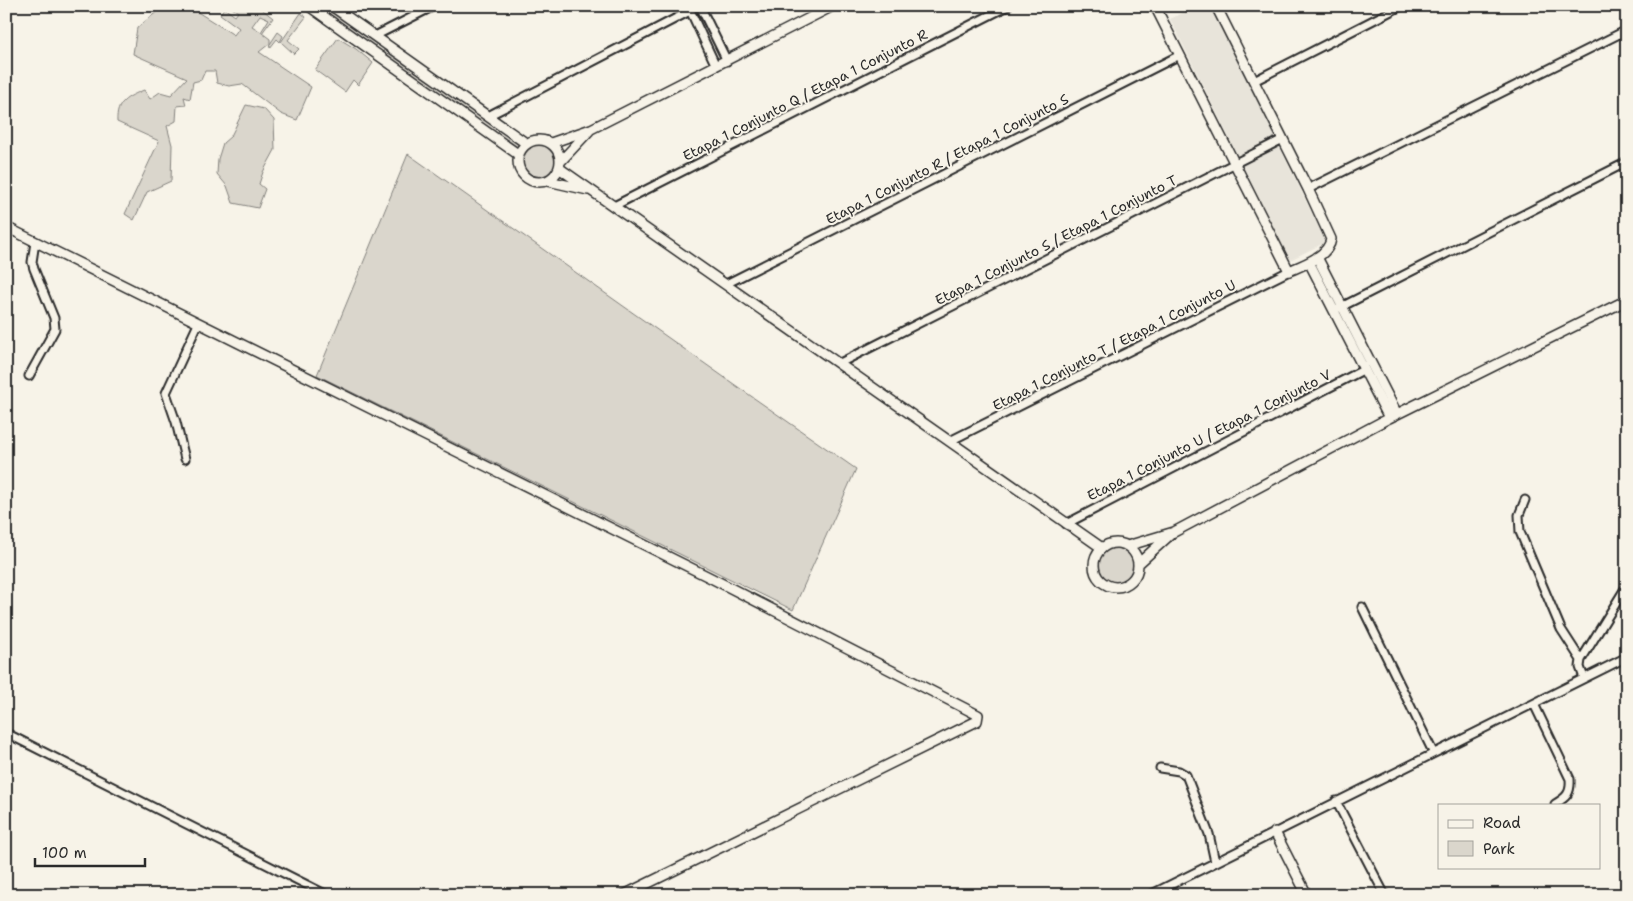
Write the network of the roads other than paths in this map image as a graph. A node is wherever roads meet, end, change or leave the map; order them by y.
1 (309, 6) edge
2 (332, 6) edge
3 (434, 6) edge
4 (700, 6) edge
5 (833, 6) edge
6 (1008, 6) edge
7 (1155, 6) edge
8 (1216, 6) edge
9 (1401, 6) edge
10 (689, 9) edge
11 (1627, 30) edge
12 (375, 36) junction
13 (384, 42) junction
14 (376, 54) junction
15 (1180, 55) junction
16 (727, 61) junction
17 (716, 66) junction
18 (1254, 81) junction
19 (488, 116) junction
20 (591, 130) junction
21 (1283, 139) junction
22 (527, 144) junction
23 (552, 144) junction
24 (519, 155) junction
25 (1627, 162) edge
26 (1234, 163) junction
27 (560, 164) junction
28 (548, 180) junction
29 (1308, 189) junction
30 (590, 191) junction
31 (614, 206) junction
32 (6, 227) edge
33 (35, 242) junction
34 (1313, 260) junction
35 (1289, 272) junction
36 (726, 284) junction
37 (1627, 300) edge
38 (1343, 306) junction
39 (1334, 310) junction
40 (198, 324) junction
41 (840, 363) junction
42 (1363, 370) junction
43 (29, 376) dead end
44 (1393, 416) junction
45 (950, 441) junction
46 (185, 459) dead end
47 (1524, 500) dead end
48 (1066, 524) junction
49 (1174, 532) junction
50 (1127, 546) junction
51 (1102, 548) junction
52 (1138, 564) junction
53 (1626, 587) edge
54 (1362, 607) dead end
55 (1627, 657) edge
56 (1581, 660) junction
57 (1584, 678) junction
58 (1534, 704) junction
59 (6, 733) edge
60 (1433, 752) junction
61 (1160, 768) dead end
62 (1336, 801) junction
63 (1555, 804) edge
64 (1275, 832) junction
65 (1215, 862) junction
66 (327, 895) edge
67 (624, 895) edge
68 (1150, 895) edge
69 (1307, 895) edge
70 (1385, 895) edge

1 - 14 street
2 - 12 street
3 - 12 street
4 - 16 street
5 - 16 street
6 - 31 street, Etapa 1 Conjunto Q / Etapa 1 Conjunto R
7 - 15 street
8 - 18 street
9 - 18 street
10 - 17 street
10 - 19 street
11 - 29 street
12 - 13 street
13 - 14 street
13 - 19 street
14 - 24 street
15 - 26 street
15 - 36 street, Etapa 1 Conjunto R / Etapa 1 Conjunto S
16 - 17 street
17 - 20 street
18 - 21 street
19 - 22 street
20 - 23 street
20 - 27 street
21 - 26 street, Etapa 1 Conjunto S / Etapa 1 Conjunto T
21 - 29 street
22 - 23 street
22 - 24 street
23 - 27 street
24 - 28 street
25 - 38 street
26 - 35 street
26 - 41 street, Etapa 1 Conjunto S / Etapa 1 Conjunto T
27 - 28 street
27 - 30 street
28 - 30 street
29 - 34 street
30 - 31 street
31 - 36 street
32 - 33 street
33 - 40 street
33 - 43 street
34 - 35 street
34 - 38 street
34 - 39 street
35 - 45 street, Etapa 1 Conjunto T / Etapa 1 Conjunto U
36 - 41 street
37 - 44 street
38 - 39 street
38 - 44 street
39 - 42 street
40 - 46 street
40 - 67 street
41 - 45 street
42 - 44 street
42 - 48 street, Etapa 1 Conjunto U / Etapa 1 Conjunto V
44 - 49 street
45 - 48 street
47 - 56 street
48 - 51 street
49 - 50 street
49 - 52 street
50 - 51 street
50 - 52 street
51 - 52 street
53 - 56 street
54 - 60 street
55 - 57 street
56 - 57 street
57 - 58 street
58 - 60 street
58 - 63 street
59 - 66 street
60 - 62 street
61 - 65 street
62 - 64 street
62 - 70 street
64 - 65 street
64 - 69 street
65 - 68 street

